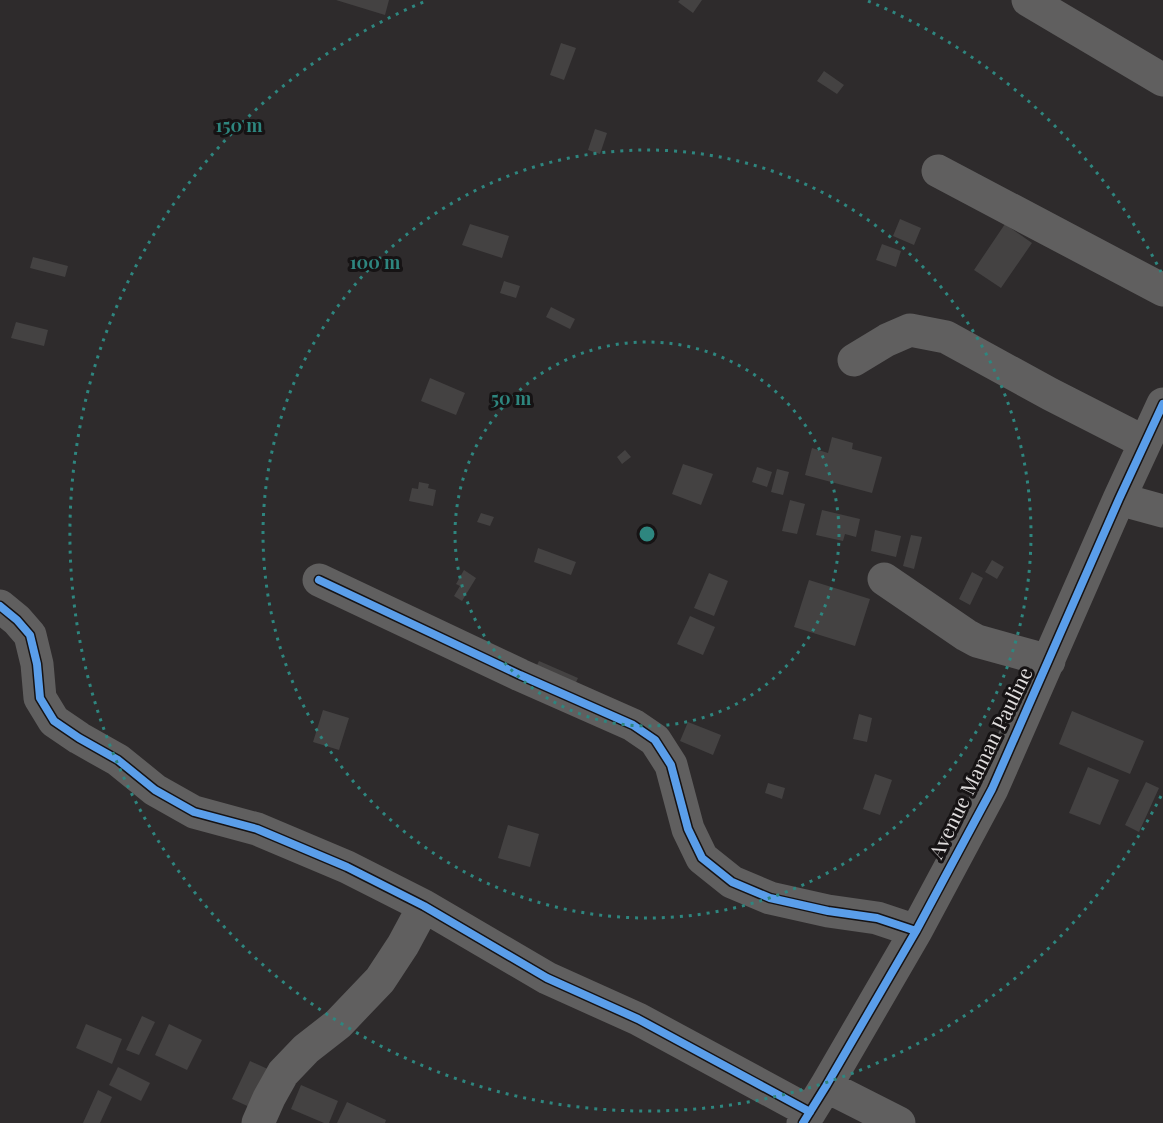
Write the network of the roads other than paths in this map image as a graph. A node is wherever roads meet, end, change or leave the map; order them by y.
1 (1028, 0) edge
2 (1163, 80) edge
3 (938, 171) dead end
4 (1163, 290) edge
5 (854, 360) dead end
6 (1163, 404) edge
7 (1144, 442) junction
8 (1119, 499) junction
9 (1163, 511) edge
10 (884, 579) dead end
11 (319, 580) dead end
12 (0, 606) edge
13 (1049, 661) junction
14 (424, 906) junction
15 (916, 931) junction
16 (813, 1107) edge
17 (258, 1123) edge
18 (898, 1123) edge

1 - 2 street
3 - 4 street
5 - 7 street
6 - 7 street, Avenue Maman Pauline
7 - 8 street, Avenue Maman Pauline
8 - 9 street
8 - 13 street, Avenue Maman Pauline
10 - 13 street
11 - 15 street
12 - 14 street
13 - 15 street, Avenue Maman Pauline
14 - 16 street
14 - 17 street
15 - 16 street, Avenue Maman Pauline
16 - 18 street

